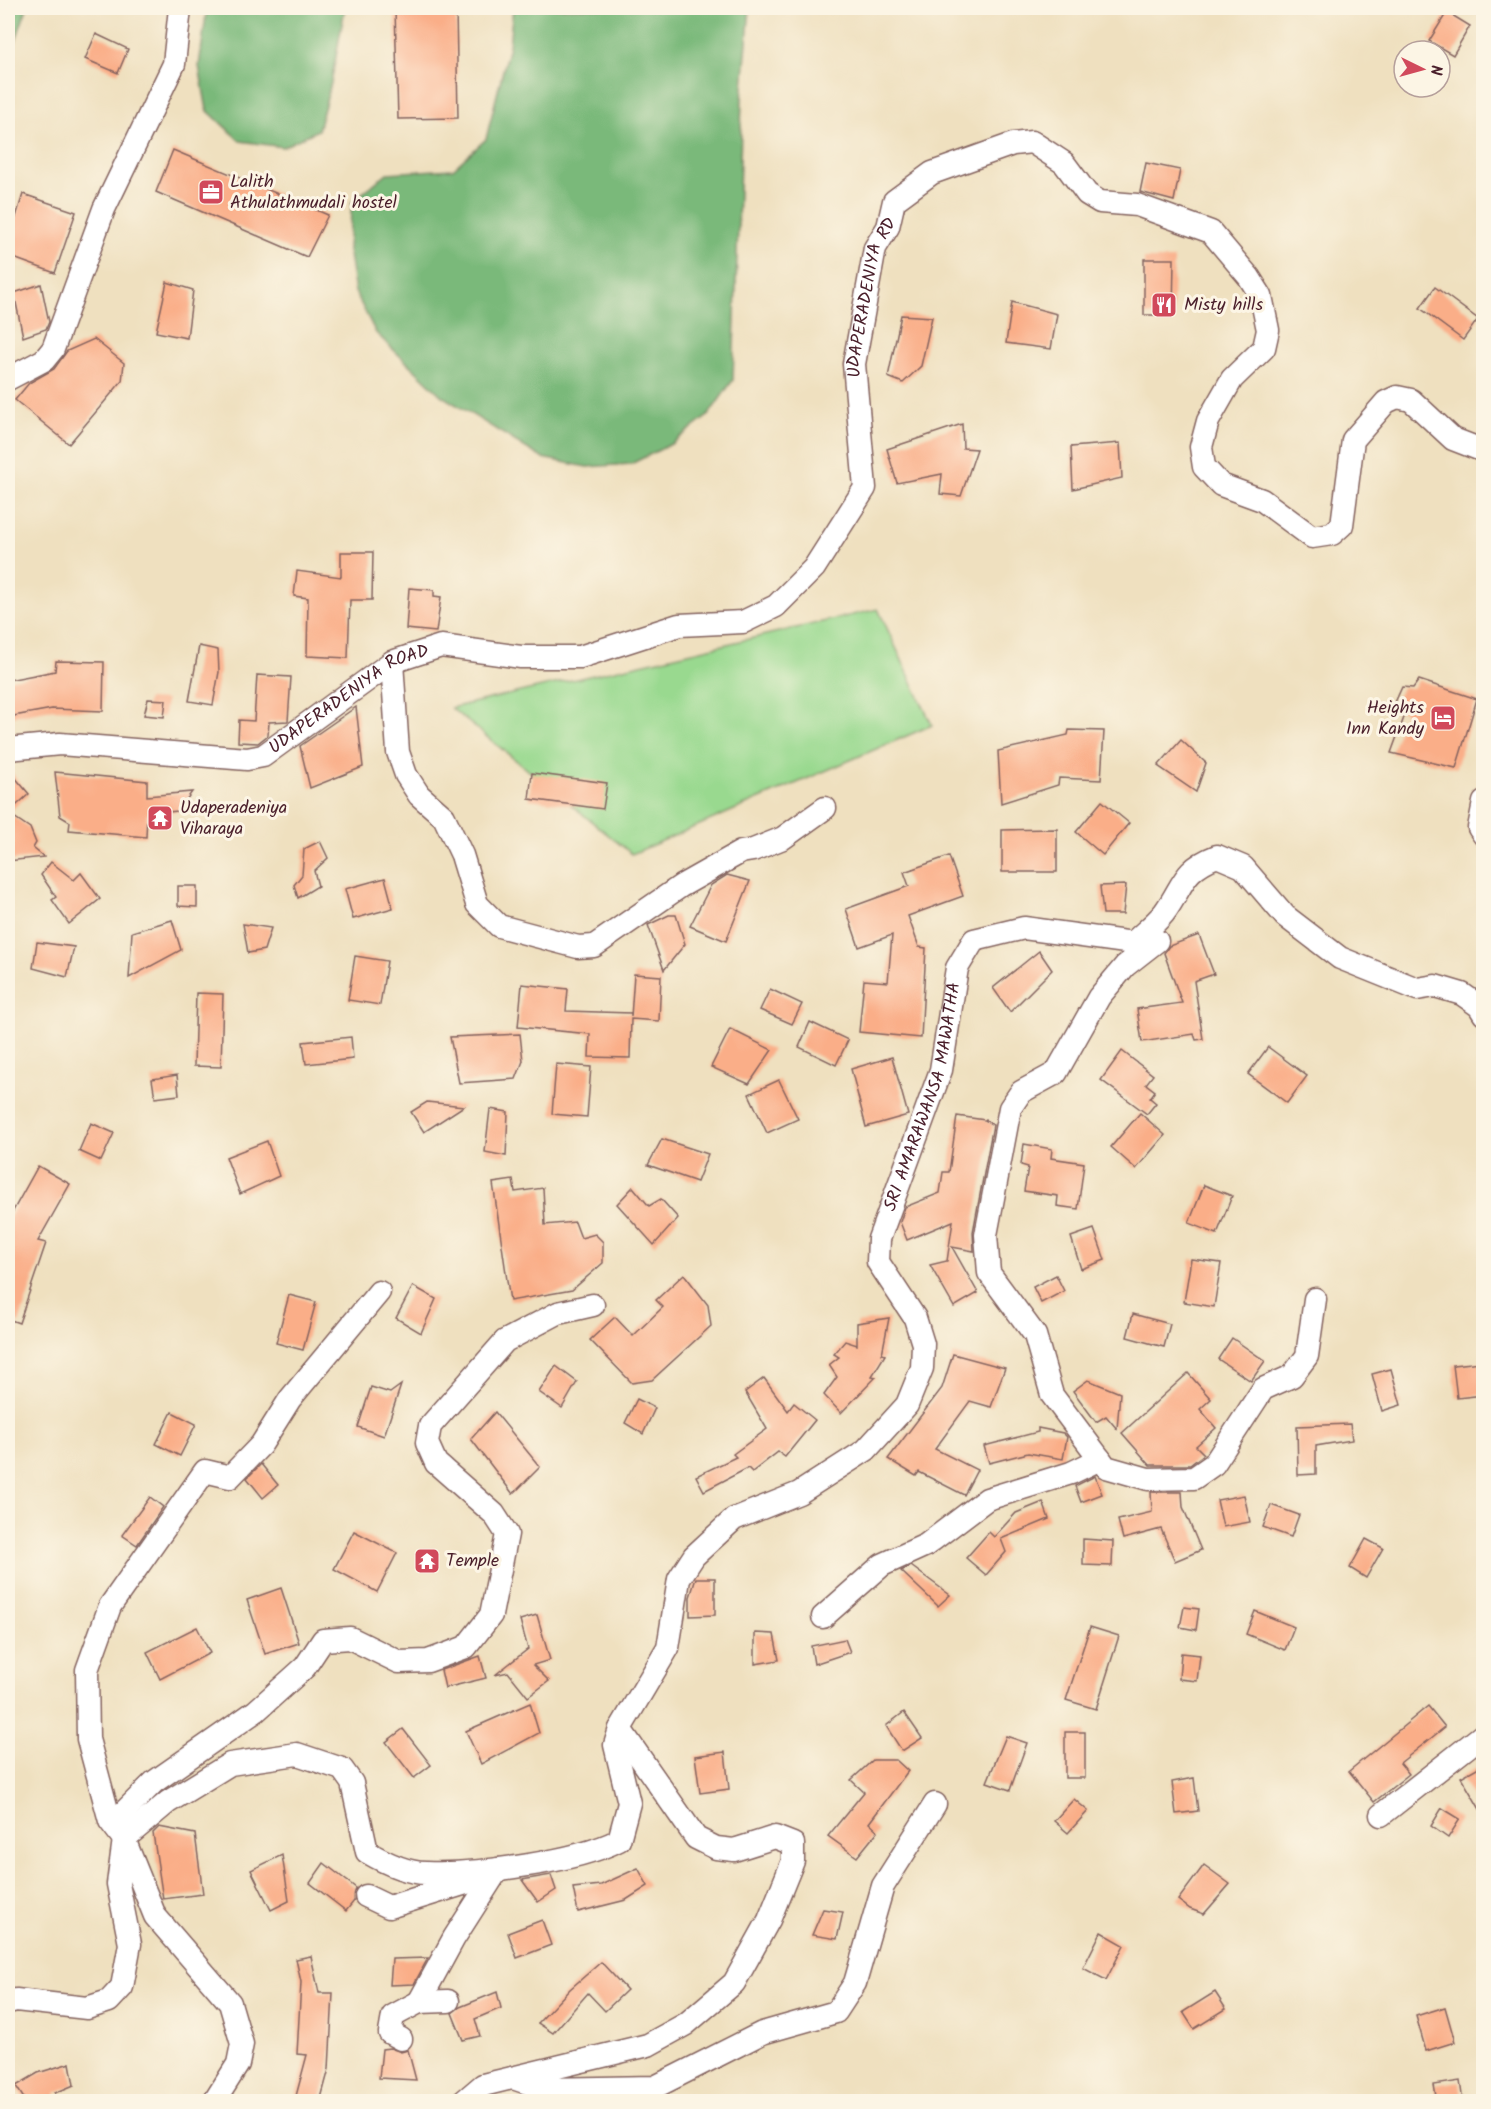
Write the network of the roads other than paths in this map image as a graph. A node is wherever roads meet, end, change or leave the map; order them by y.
1 (180, 8) edge
2 (8, 379) edge
3 (1484, 451) edge
4 (814, 568) joint
5 (392, 662) junction
6 (8, 749) edge
7 (1484, 802) edge
8 (825, 808) dead end
9 (1484, 835) edge
10 (1163, 913) junction
11 (1484, 1014) edge
12 (380, 1292) dead end
13 (1315, 1299) dead end
14 (592, 1305) dead end
15 (1100, 1459) junction
16 (823, 1617) dead end
17 (620, 1728) junction
18 (1484, 1734) edge
19 (935, 1804) dead end
20 (1381, 1815) dead end
21 (124, 1839) junction
22 (496, 1871) junction
23 (366, 1896) dead end
24 (448, 2001) dead end
25 (8, 2002) edge
26 (419, 2002) junction
27 (401, 2039) dead end
28 (513, 2078) junction
29 (214, 2102) edge
30 (463, 2102) edge

1 - 2 street
3 - 4 street, UDAPERADENIYA RD
4 - 5 street, UDAPERADENIYA ROAD
5 - 6 street, UDAPERADENIYA ROAD
5 - 8 street
7 - 9 street
10 - 11 street, SRI AMARAWANSA MAWATHA
10 - 15 street
10 - 17 street, SRI AMARAWANSA MAWATHA
12 - 21 street
13 - 15 street
14 - 21 street
15 - 16 street
17 - 22 street
17 - 28 street
18 - 20 street
19 - 28 street
21 - 22 street
21 - 25 street
21 - 29 street
22 - 23 street
22 - 26 street
24 - 26 street
26 - 27 street
28 - 30 street

